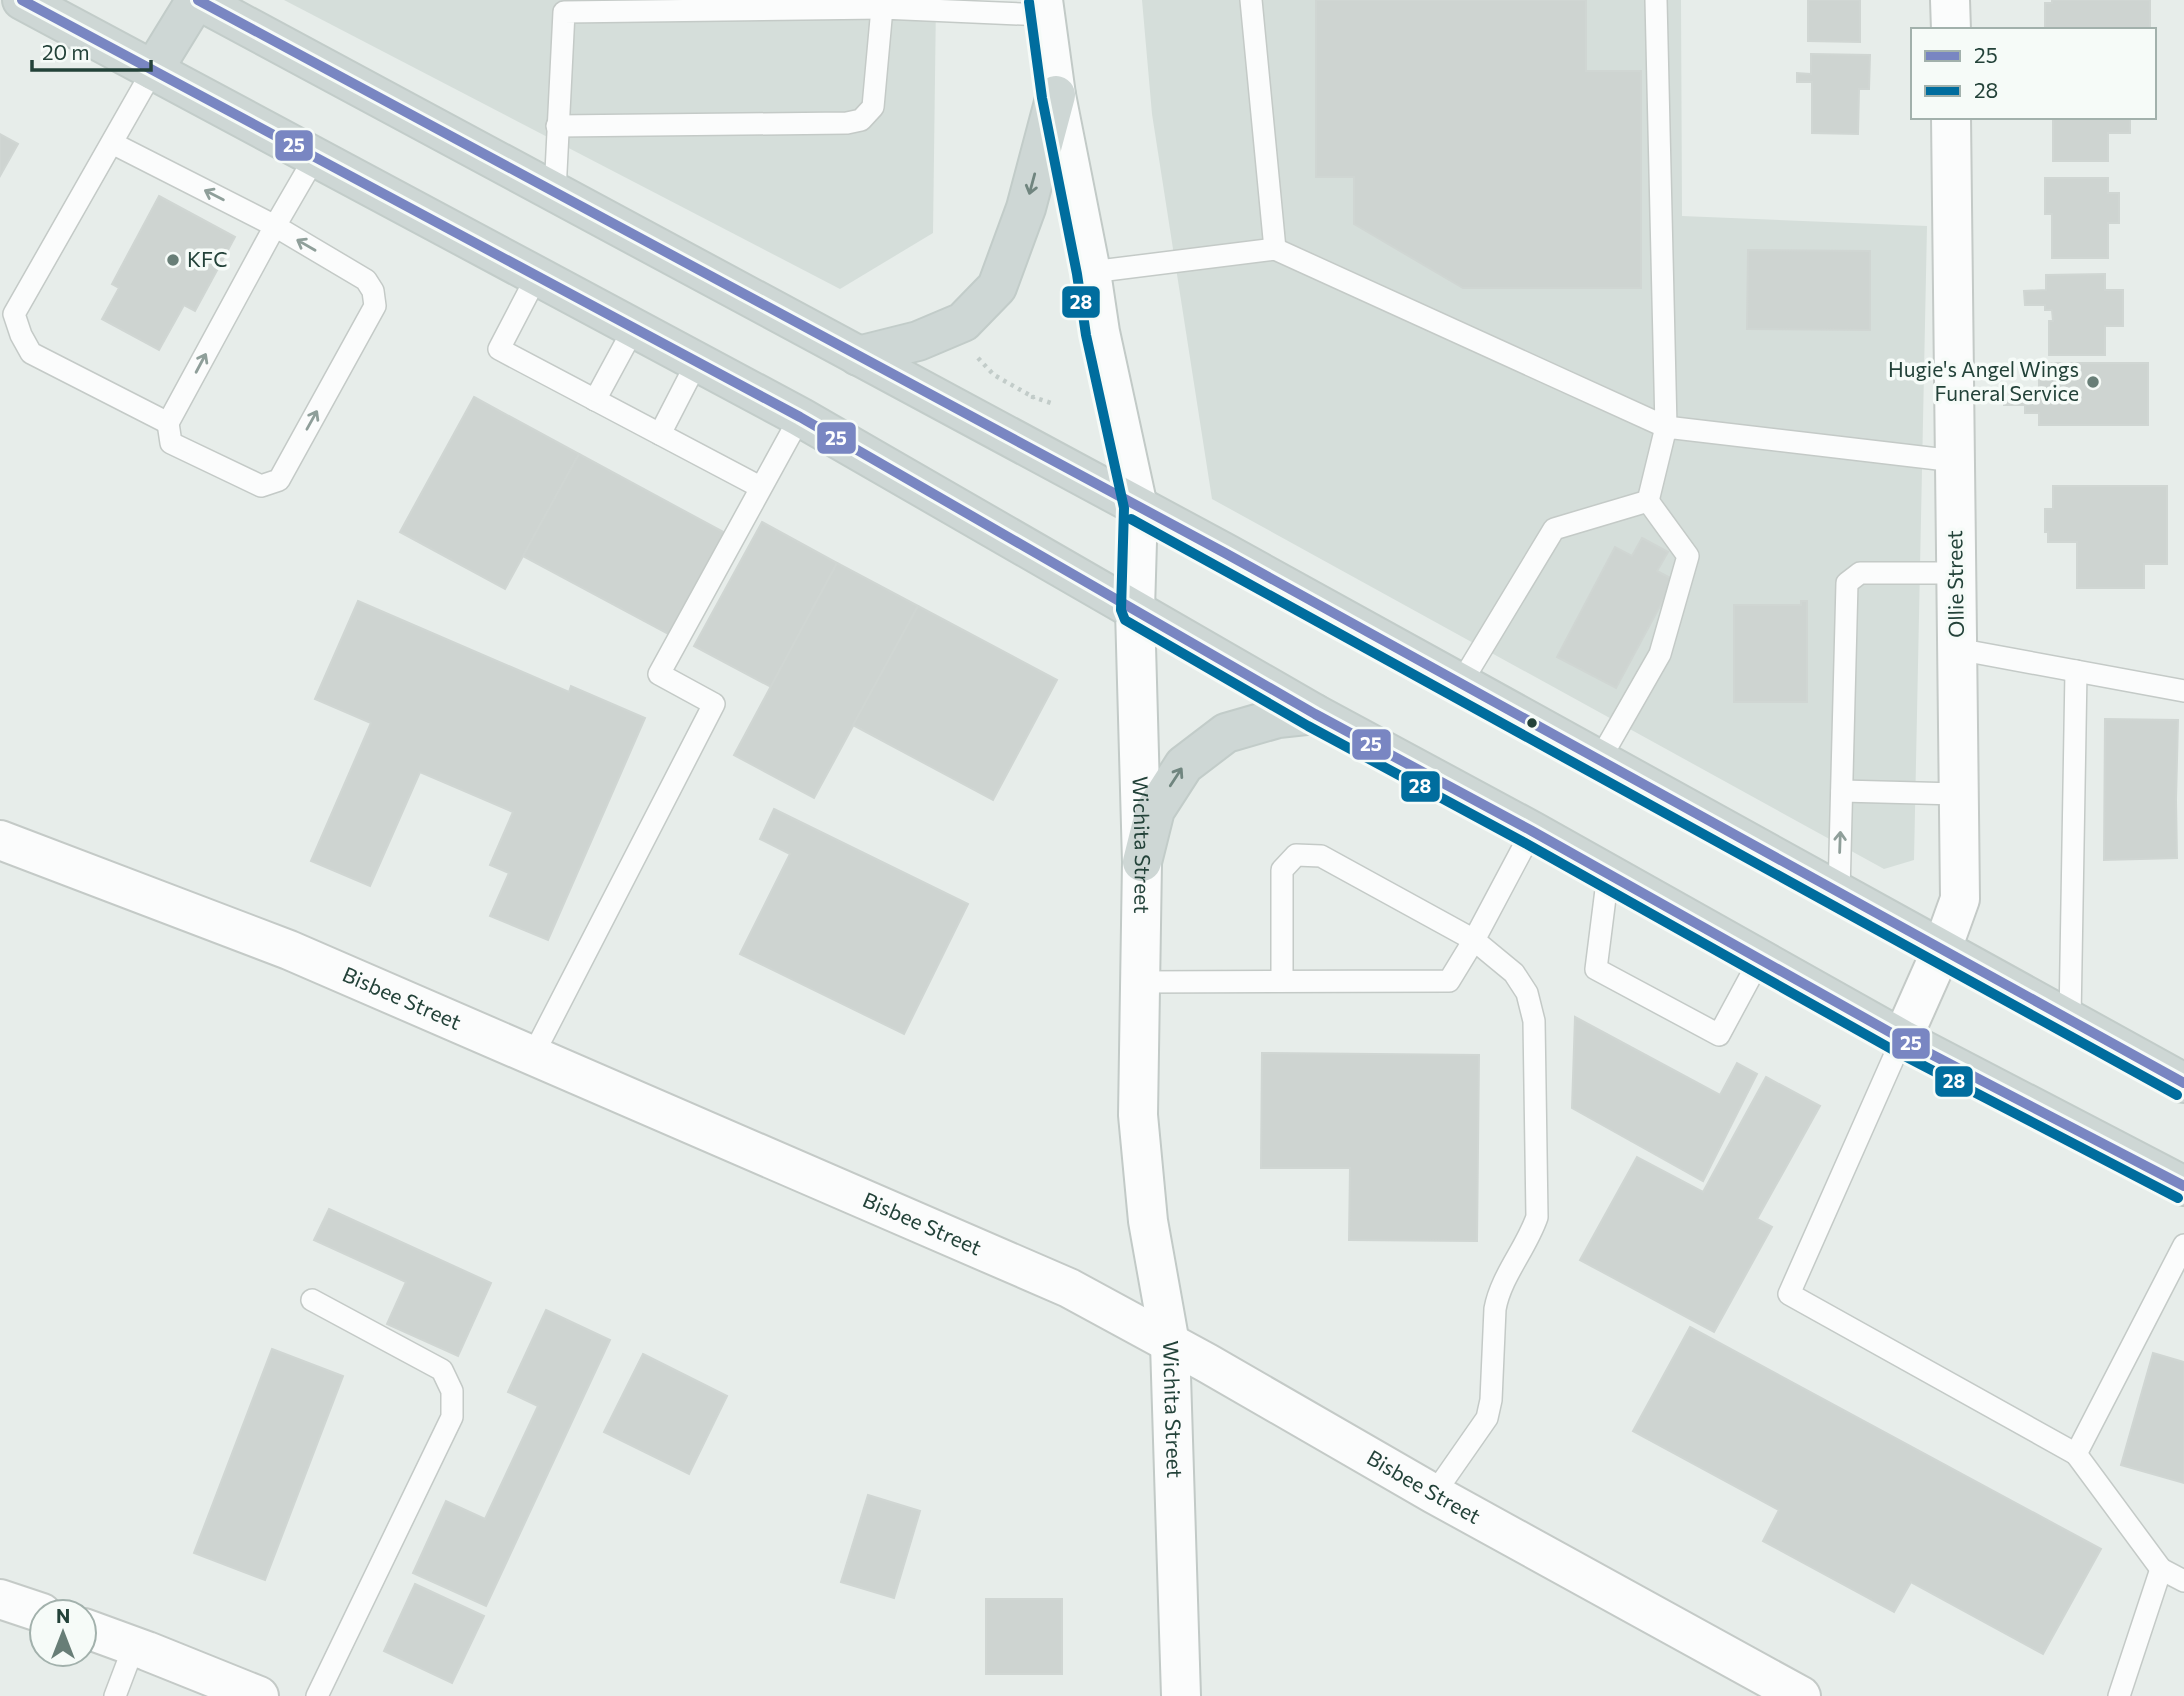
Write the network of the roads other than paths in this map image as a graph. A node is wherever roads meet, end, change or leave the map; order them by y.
1 (22, 0) edge
2 (197, 0) edge
3 (1251, 0) edge
4 (1656, 0) edge
5 (1950, 0) edge
6 (882, 4) edge
7 (564, 6) edge
8 (1044, 7) edge
9 (1951, 28) edge
10 (153, 69) junction
11 (1056, 95) junction
12 (1951, 119) edge
13 (558, 126) junction
14 (112, 143) junction
15 (315, 157) junction
16 (555, 192) junction
17 (275, 226) junction
18 (1275, 249) junction
19 (1091, 272) junction
20 (537, 276) junction
21 (634, 328) junction
22 (858, 356) junction
23 (697, 362) junction
24 (596, 400) junction
25 (800, 417) junction
26 (168, 423) junction
27 (1666, 427) junction
28 (660, 434) junction
29 (1955, 461) junction
30 (760, 487) junction
31 (1648, 501) junction
32 (1138, 507) junction
33 (1955, 573) junction
34 (1135, 610) junction
35 (1956, 649) junction
36 (2076, 671) junction
37 (1461, 683) junction
38 (2184, 691) edge
39 (1315, 714) junction
40 (1600, 759) junction
41 (1842, 791) junction
42 (1958, 794) junction
43 (1532, 831) junction
44 (0, 840) edge
45 (1142, 862) junction
46 (1608, 874) junction
47 (1839, 892) junction
48 (1474, 940) junction
49 (1942, 949) junction
50 (1760, 959) junction
51 (1282, 981) junction
52 (1140, 982) junction
53 (2070, 1020) junction
54 (1902, 1039) junction
55 (533, 1055) junction
56 (2184, 1083) edge
57 (2184, 1186) edge
58 (2184, 1245) edge
59 (312, 1300) dead end
60 (1170, 1344) junction
61 (2076, 1454) junction
62 (1434, 1494) junction
63 (2161, 1569) junction
64 (2184, 1581) edge
65 (0, 1599) edge
66 (28, 1609) edge
67 (98, 1633) edge
68 (134, 1646) junction
69 (115, 1696) edge
70 (258, 1696) edge
71 (317, 1696) edge
72 (1181, 1696) edge
73 (1801, 1696) edge
74 (2119, 1696) edge

1 - 10 main road
2 - 10 main road
2 - 16 main road
3 - 18 lane
4 - 27 lane
5 - 9 street
6 - 7 lane
6 - 8 lane
6 - 13 lane
7 - 13 lane
8 - 11 street, Wichita Street
10 - 14 lane
10 - 15 main road
11 - 19 street, Wichita Street
11 -> 22 main road
12 - 29 street, Ollie Street
13 - 16 lane
17 -> 14 lane
14 - 26 lane
15 - 17 lane
15 - 20 main road
16 - 22 main road
26 -> 17 lane
26 -> 17 lane
18 - 19 lane
18 - 27 lane
19 - 32 street, Wichita Street
20 - 21 main road
20 - 24 lane
21 - 23 main road
21 - 24 lane
22 - 32 main road
23 - 25 main road
23 - 28 lane
24 - 28 lane
25 - 30 lane
25 - 34 main road
27 - 29 lane
27 - 31 lane
28 - 30 lane
29 - 33 street, Ollie Street
30 - 55 lane
31 - 37 lane
31 - 40 lane
32 - 34 street, Wichita Street
32 - 37 main road
33 - 35 street, Ollie Street
33 - 41 lane
34 - 39 main road
34 - 45 street, Wichita Street
35 - 36 lane
35 - 42 street, Ollie Street
36 - 38 lane
36 - 53 lane
37 - 40 main road
39 - 43 main road
45 -> 39 main road
40 - 47 main road
41 - 42 lane
47 -> 41 lane
42 - 49 street, Ollie Street
43 - 46 main road
43 - 48 lane
44 - 55 street, Bisbee Street
45 - 52 street, Wichita Street
46 - 50 main road
46 - 50 lane
47 - 49 main road
48 - 51 lane
48 - 51 lane
48 - 62 lane
49 - 53 main road
49 - 54 street, Ollie Street
50 - 54 main road
51 - 52 lane
52 - 60 street, Wichita Street
53 - 56 main road
54 - 57 main road
54 - 61 lane
55 - 60 street, Bisbee Street
58 - 61 lane
59 - 71 lane
60 - 62 street, Bisbee Street
60 - 72 street, Wichita Street
61 - 63 lane
62 - 73 street, Bisbee Street
63 - 64 lane
63 - 74 lane
65 - 66 street
67 - 68 street
68 - 69 lane
68 - 70 street

